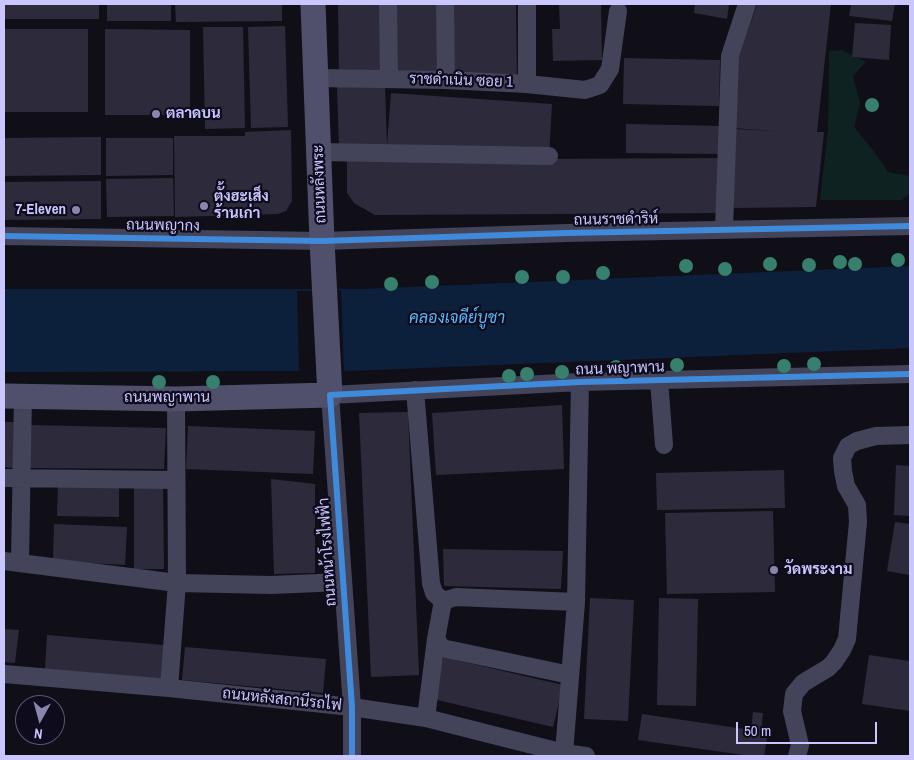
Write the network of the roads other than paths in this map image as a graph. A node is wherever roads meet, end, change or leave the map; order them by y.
1 (313, 4) edge
2 (388, 4) edge
3 (445, 4) edge
4 (527, 4) edge
5 (747, 4) edge
6 (618, 11) dead end
7 (316, 78) junction
8 (388, 79) junction
9 (446, 80) junction
10 (527, 84) junction
11 (319, 152) junction
12 (548, 156) dead end
13 (910, 226) edge
14 (724, 230) junction
15 (4, 236) edge
16 (322, 241) junction
17 (910, 374) edge
18 (659, 380) junction
19 (580, 382) junction
20 (330, 386) junction
21 (415, 390) junction
22 (13, 396) edge
23 (176, 399) junction
24 (910, 434) edge
25 (664, 445) dead end
26 (21, 477) junction
27 (4, 478) edge
28 (176, 480) junction
29 (12, 561) edge
30 (342, 582) junction
31 (177, 583) junction
32 (443, 601) junction
33 (576, 602) junction
34 (436, 639) junction
35 (4, 674) edge
36 (570, 675) junction
37 (169, 688) junction
38 (352, 708) junction
39 (426, 718) junction
40 (564, 753) junction
41 (352, 756) edge
42 (586, 756) edge
43 (797, 756) edge

1 - 7 main road, ถนนหลังพระ
2 - 8 street
3 - 9 street
4 - 10 street, ราชดำเนิน ซอย 1
5 - 14 street
6 - 10 street
7 - 8 street, ราชดำเนิน ซอย 1
7 - 11 main road, ถนนหลังพระ
8 - 9 street, ราชดำเนิน ซอย 1
9 - 10 street, ราชดำเนิน ซอย 1
11 - 12 street
11 - 16 main road, ถนนหลังพระ
13 - 14 street, ถนนราชดำริห์
14 - 16 street, ถนนราชดำริห์
15 - 16 street, ถนนพญากง
16 - 20 main road, ถนนหลังพระ
17 - 18 street, ถนน พญาพาน
18 - 19 street, ถนน พญาพาน
18 - 25 street
19 - 21 street, ถนน พญาพาน
19 - 33 street
20 - 21 street, ถนน พญาพาน
20 - 23 main road, ถนนพญาพาน
20 - 30 street, ถนนหน้าโรงไฟฟ้า
21 - 32 street
22 - 23 main road, ถนนพญาพาน
22 - 26 street
23 - 28 street
24 - 43 street
26 - 27 street
26 - 28 street
26 - 29 street
28 - 31 street
29 - 31 street
30 - 31 street
30 - 38 street, ถนนหน้าโรงไฟฟ้า
31 - 37 street
32 - 33 street
32 - 34 street
33 - 36 street
34 - 36 street
34 - 39 street
35 - 37 street, ถนนหลังสถานีรถไฟ
36 - 40 street
37 - 38 street, ถนนหลังสถานีรถไฟ
38 - 39 street, ถนนหลังสถานีรถไฟ
38 - 41 street, ถนนหน้าโรงไฟฟ้า
39 - 40 street, ถนนหลังสถานีรถไฟ
40 - 42 street, ถนนหลังสถานีรถไฟ

